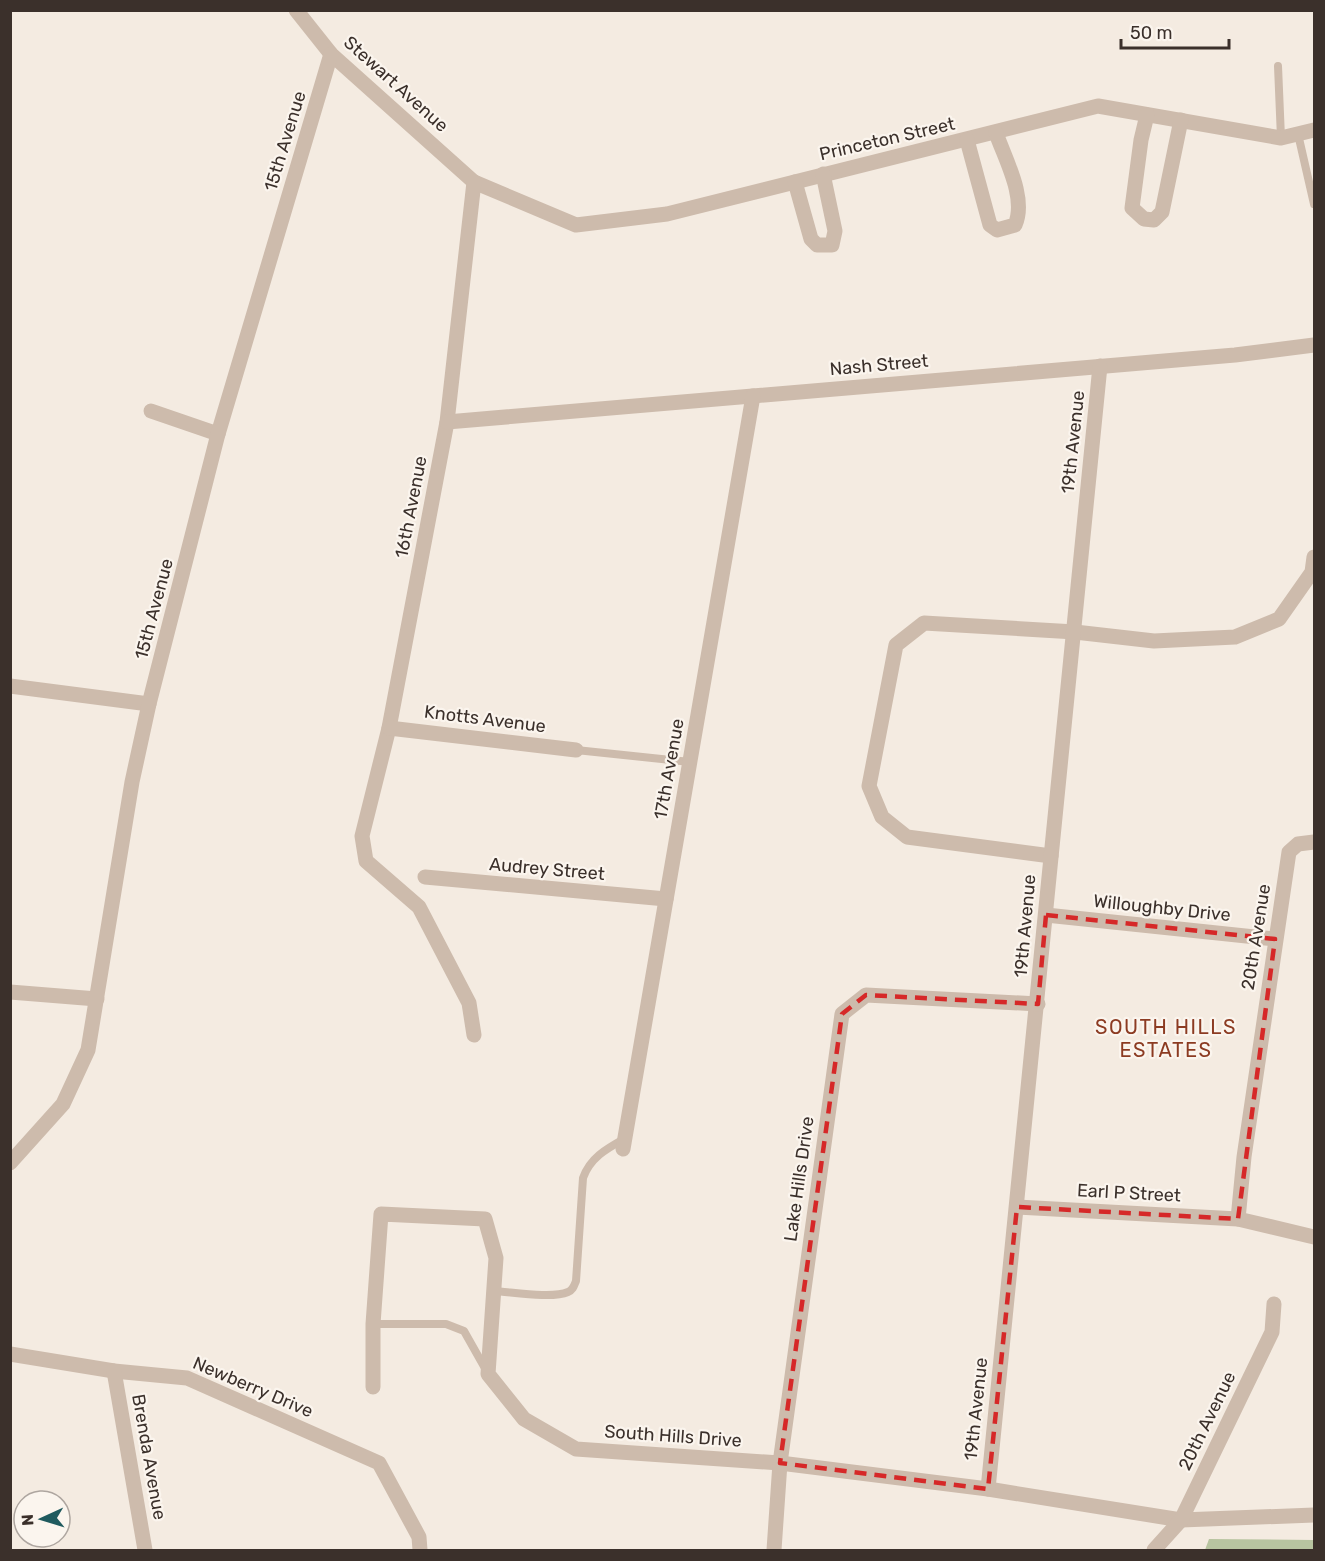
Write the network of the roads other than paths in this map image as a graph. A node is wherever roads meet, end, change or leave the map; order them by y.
1 (296, 10) edge
2 (331, 54) junction
3 (1278, 66) dead end
4 (1147, 115) junction
5 (1181, 120) junction
6 (1314, 130) edge
7 (996, 133) junction
8 (1298, 134) junction
9 (1281, 138) junction
10 (968, 140) junction
11 (823, 174) junction
12 (474, 182) junction
13 (795, 182) junction
14 (1314, 204) edge
15 (1314, 345) edge
16 (1100, 366) junction
17 (753, 396) junction
18 (152, 411) dead end
19 (447, 422) junction
20 (218, 435) junction
21 (1314, 557) edge
22 (1075, 632) junction
23 (10, 686) edge
24 (149, 704) junction
25 (389, 728) junction
26 (576, 750) joint
27 (690, 762) junction
28 (1314, 843) edge
29 (1051, 856) junction
30 (425, 877) dead end
31 (666, 899) junction
32 (1046, 915) junction
33 (1275, 939) junction
34 (10, 992) edge
35 (97, 999) junction
36 (1038, 1004) junction
37 (474, 1035) dead end
38 (624, 1144) joint
39 (10, 1163) edge
40 (1017, 1207) junction
41 (1238, 1219) junction
42 (1314, 1237) edge
43 (494, 1291) junction
44 (1274, 1304) dead end
45 (373, 1324) junction
46 (10, 1354) edge
47 (114, 1371) junction
48 (488, 1374) junction
49 (373, 1387) dead end
50 (780, 1463) junction
51 (988, 1489) junction
52 (1314, 1515) edge
53 (1181, 1520) junction
54 (145, 1551) edge
55 (420, 1551) edge
56 (774, 1551) edge
57 (1154, 1551) edge

1 - 2 street, Stewart Avenue
2 - 12 street, Stewart Avenue
2 - 20 street, 15th Avenue
3 - 9 lane
4 - 5 street, Princeton Street
4 - 5 street
4 - 7 street, Princeton Street
5 - 9 street, Princeton Street
6 - 8 street, Princeton Street
7 - 10 street, Princeton Street
7 - 10 street
8 - 9 street, Princeton Street
8 - 14 lane
10 - 11 street, Princeton Street
11 - 13 street, Princeton Street
11 - 13 street
12 - 13 street, Princeton Street
12 - 19 street, 16th Avenue
15 - 16 street, Nash Street
16 - 17 street, Nash Street
16 - 22 street, 19th Avenue
17 - 19 street, Nash Street
17 - 27 street, 17th Avenue
18 - 20 street
19 - 25 street, 16th Avenue
20 - 24 street, 15th Avenue
21 - 22 street
22 - 29 street, 19th Avenue
22 - 29 street
23 - 24 street
24 - 35 street, 15th Avenue
25 - 26 street, Knotts Avenue
25 - 37 street, 16th Avenue
26 - 27 lane
27 - 31 street, 17th Avenue
28 - 33 street, 20th Avenue
29 - 32 street, 19th Avenue
30 - 31 street, Audrey Street
31 - 38 street, 17th Avenue
32 - 33 street, Willoughby Drive
32 - 36 street, 19th Avenue
33 - 41 street, 20th Avenue
34 - 35 street
35 - 39 street, 15th Avenue
36 - 40 street, 19th Avenue
36 - 50 street, Lake Hills Drive
38 - 43 lane
40 - 41 street, Earl P Street
40 - 51 street, 19th Avenue
41 - 42 street
43 - 45 street
43 - 48 street
44 - 53 street, 20th Avenue
45 - 48 lane
45 - 49 street
46 - 47 street, Newberry Drive
47 - 54 street, Brenda Avenue
47 - 55 street, Newberry Drive
48 - 50 street, South Hills Drive
50 - 51 street, South Hills Drive
50 - 56 street, Lake Hills Drive
51 - 53 street, South Hills Drive
52 - 53 street, South Hills Drive
53 - 57 street, 20th Avenue

